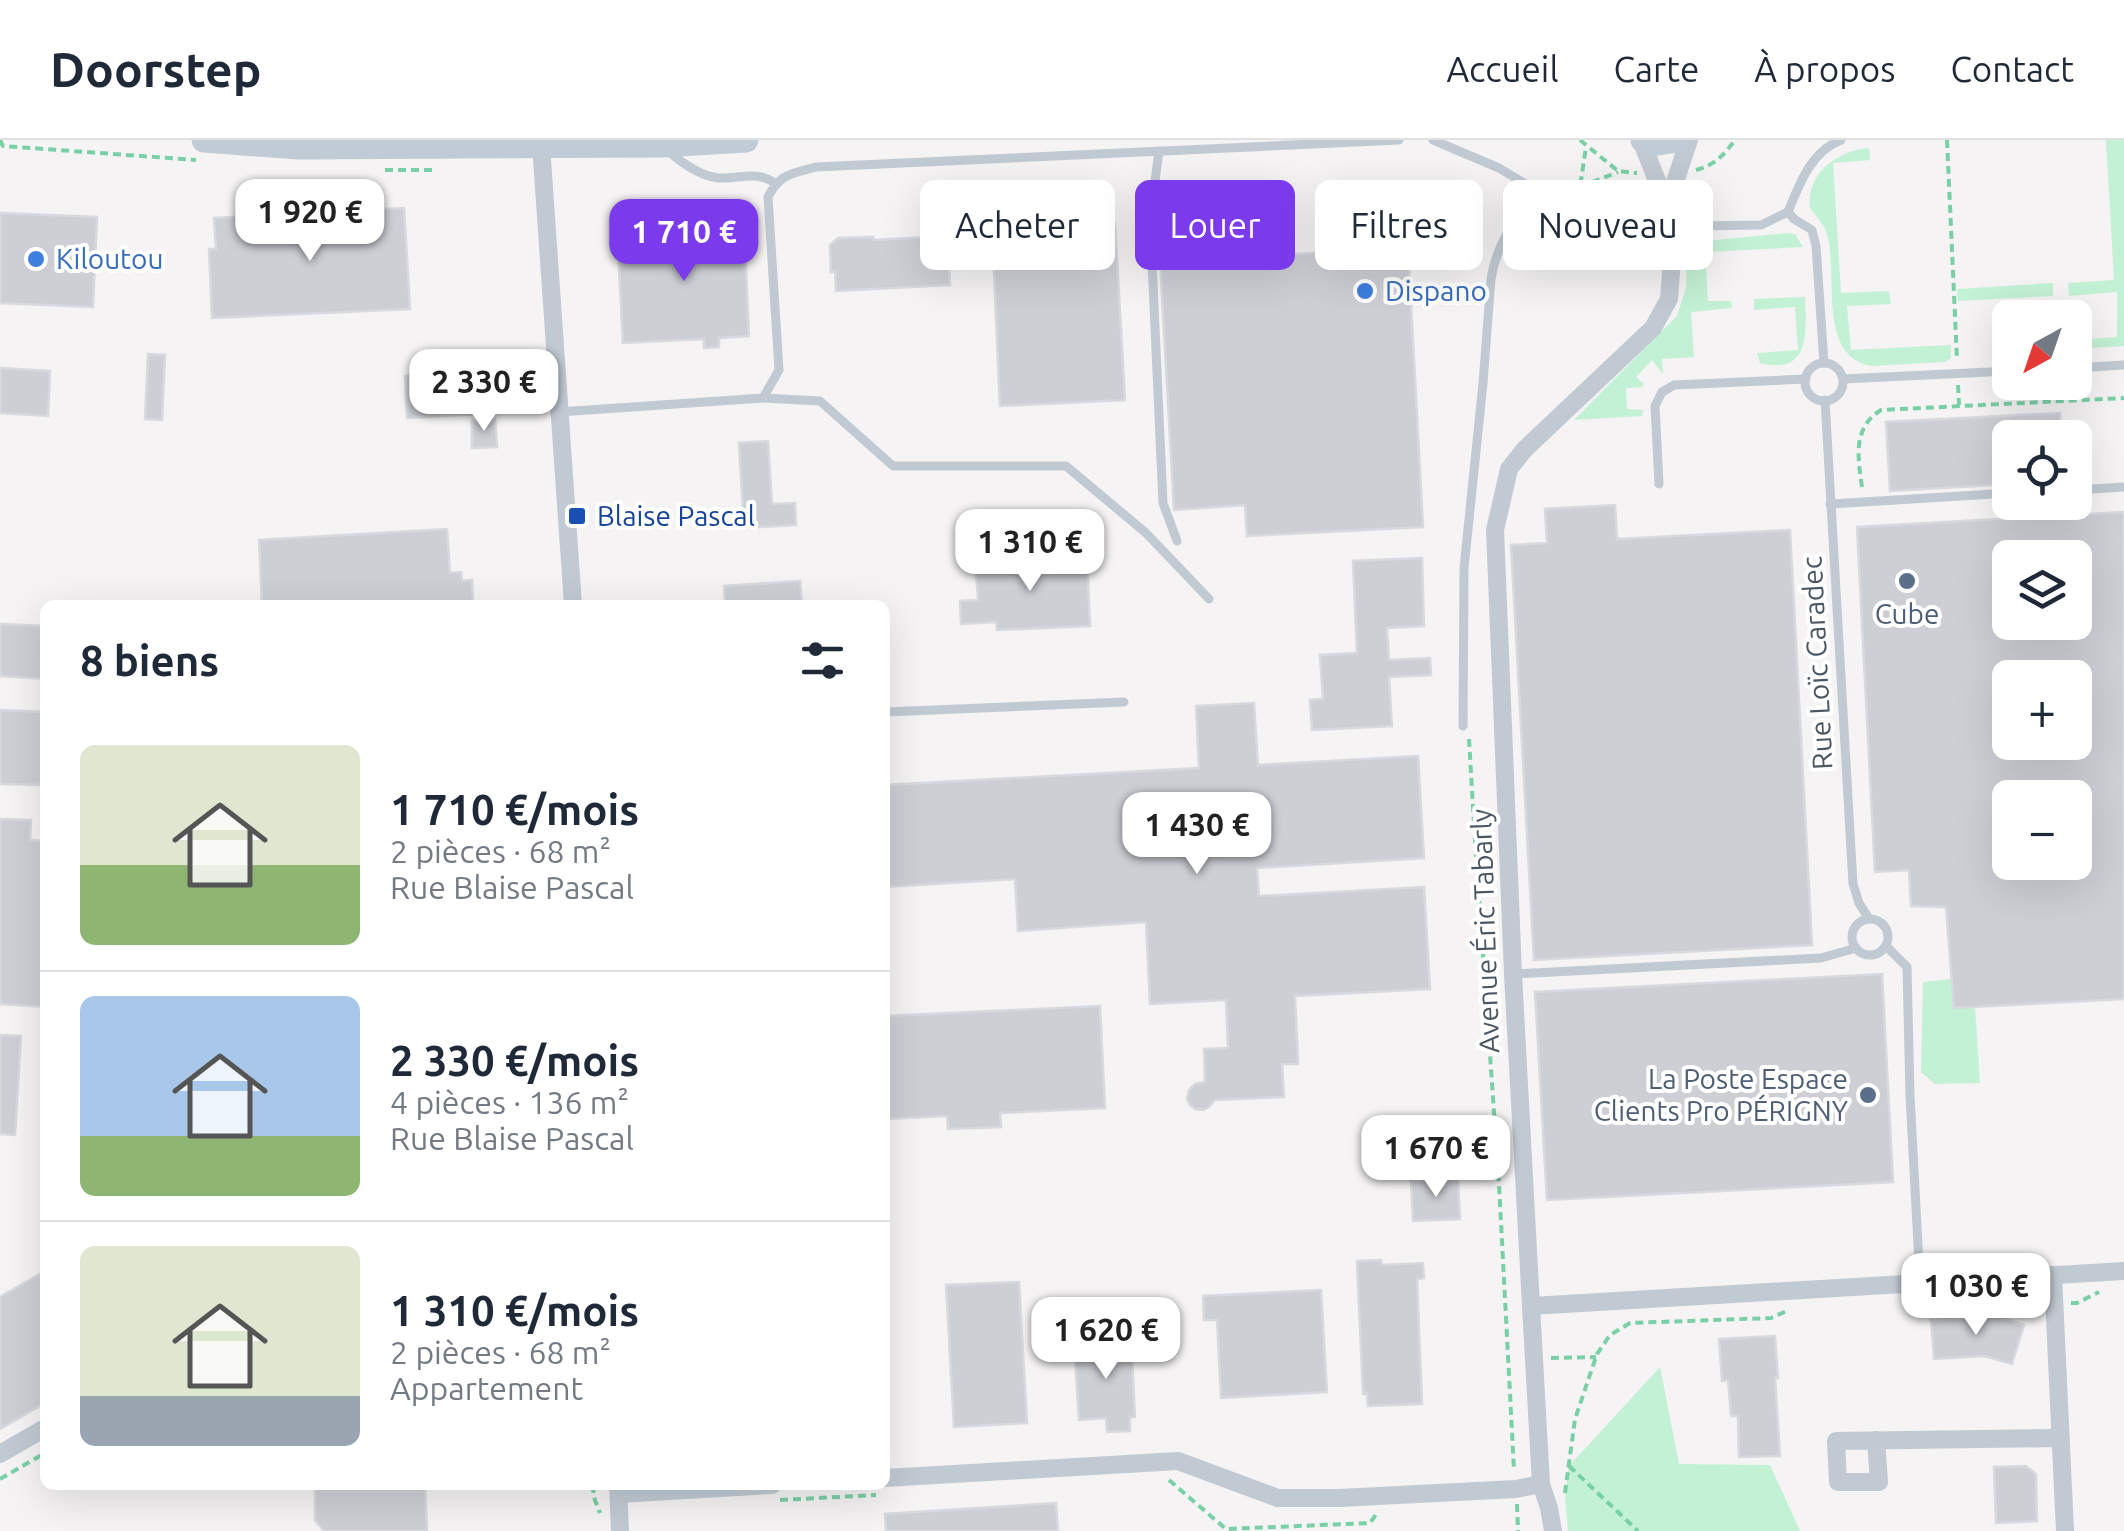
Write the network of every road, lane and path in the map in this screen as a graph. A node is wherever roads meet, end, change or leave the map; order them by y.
1 (204, 140) edge
2 (746, 140) edge
3 (1399, 140) edge
4 (1433, 140) edge
5 (1580, 140) edge
6 (1642, 140) edge
7 (1678, 140) edge
8 (1689, 140) edge
9 (1734, 140) edge
10 (1841, 140) edge
11 (1947, 140) edge
12 (541, 145) junction
13 (662, 145) junction
14 (1586, 147) junction
15 (1160, 151) junction
16 (1689, 170) dead end
17 (1618, 172) junction
18 (1642, 173) dead end
19 (1520, 180) edge
20 (1581, 180) edge
21 (1598, 180) edge
22 (1656, 180) edge
23 (1678, 180) edge
24 (775, 183) junction
25 (1788, 212) junction
26 (1713, 220) edge
27 (1503, 243) edge
28 (1503, 262) edge
29 (1493, 263) junction
30 (1672, 270) edge
31 (1824, 363) junction
32 (2124, 365) edge
33 (2092, 367) edge
34 (1992, 372) edge
35 (1957, 374) junction
36 (1806, 379) junction
37 (1843, 379) junction
38 (762, 398) junction
39 (2124, 398) edge
40 (1824, 400) junction
41 (1959, 406) junction
42 (559, 412) junction
43 (1659, 484) dead end
44 (2124, 487) edge
45 (2092, 489) edge
46 (1992, 494) edge
47 (1864, 501) junction
48 (1830, 504) junction
49 (1177, 541) dead end
50 (1209, 599) dead end
51 (573, 600) edge
52 (1124, 702) dead end
53 (890, 712) edge
54 (1463, 726) dead end
55 (1469, 737) dead end
56 (1508, 822) junction
57 (1474, 824) junction
58 (1868, 919) junction
59 (1886, 946) junction
60 (1856, 948) junction
61 (1513, 974) junction
62 (2124, 1271) edge
63 (2053, 1275) junction
64 (1920, 1285) junction
65 (2112, 1291) dead end
66 (1900, 1304) dead end
67 (2056, 1304) junction
68 (1531, 1306) junction
69 (1789, 1310) dead end
70 (40, 1431) edge
71 (2060, 1438) junction
72 (1876, 1440) dead end
73 (0, 1454) edge
74 (40, 1456) edge
75 (1568, 1466) junction
76 (0, 1479) edge
77 (1540, 1484) junction
78 (890, 1485) edge
79 (1516, 1489) junction
80 (594, 1490) edge
81 (618, 1490) edge
82 (819, 1490) edge
83 (770, 1493) edge
84 (1564, 1496) dead end
85 (620, 1523) edge
86 (1554, 1531) edge
87 (1638, 1531) edge
88 (2065, 1531) edge

1 - 12 main road
2 - 13 main road
3 - 15 lane
4 - 19 lane
5 - 14 path
6 - 7 main road
6 - 22 street, Avenue Éric Tabarly
8 - 23 street, Avenue Éric Tabarly
9 - 16 path
10 - 25 lane
11 - 35 path
12 - 13 main road
12 - 42 street
13 - 24 lane
14 - 17 path
14 - 20 path
15 - 24 lane
15 - 49 lane
17 - 18 path
17 - 21 path
24 - 38 lane
25 - 26 lane
25 - 31 lane
27 - 29 lane
28 - 29 path
29 - 54 lane
30 - 56 street, Avenue Éric Tabarly
31 - 36 lane
31 - 37 lane
32 - 33 lane
34 - 35 lane
35 - 37 lane
35 - 41 path
36 - 40 lane
36 - 43 lane
37 - 40 lane
38 - 42 lane
38 - 50 lane
39 - 41 path
40 - 48 lane, Rue Loïc Caradec
41 - 47 path
42 - 51 street
44 - 45 lane
46 - 47 lane
47 - 48 lane
48 - 58 lane, Rue Loïc Caradec
52 - 53 lane
55 - 57 path
56 - 57 path
56 - 61 street, Avenue Éric Tabarly
57 - 79 path
58 - 59 lane
58 - 60 lane
59 - 60 lane
59 - 64 lane
60 - 61 lane
61 - 68 street, Avenue Éric Tabarly
62 - 63 street
63 - 64 street
63 - 67 street
64 - 68 street
65 - 67 path
66 - 67 path
67 - 71 street
68 - 77 street, Avenue Éric Tabarly
69 - 75 path
70 - 73 street
71 - 72 street
71 - 88 street
74 - 76 path
75 - 84 path
75 - 87 path
77 - 79 street
77 - 86 street, Avenue Éric Tabarly
78 - 79 street
80 - 85 path
81 - 83 street
81 - 85 street
82 - 83 path

